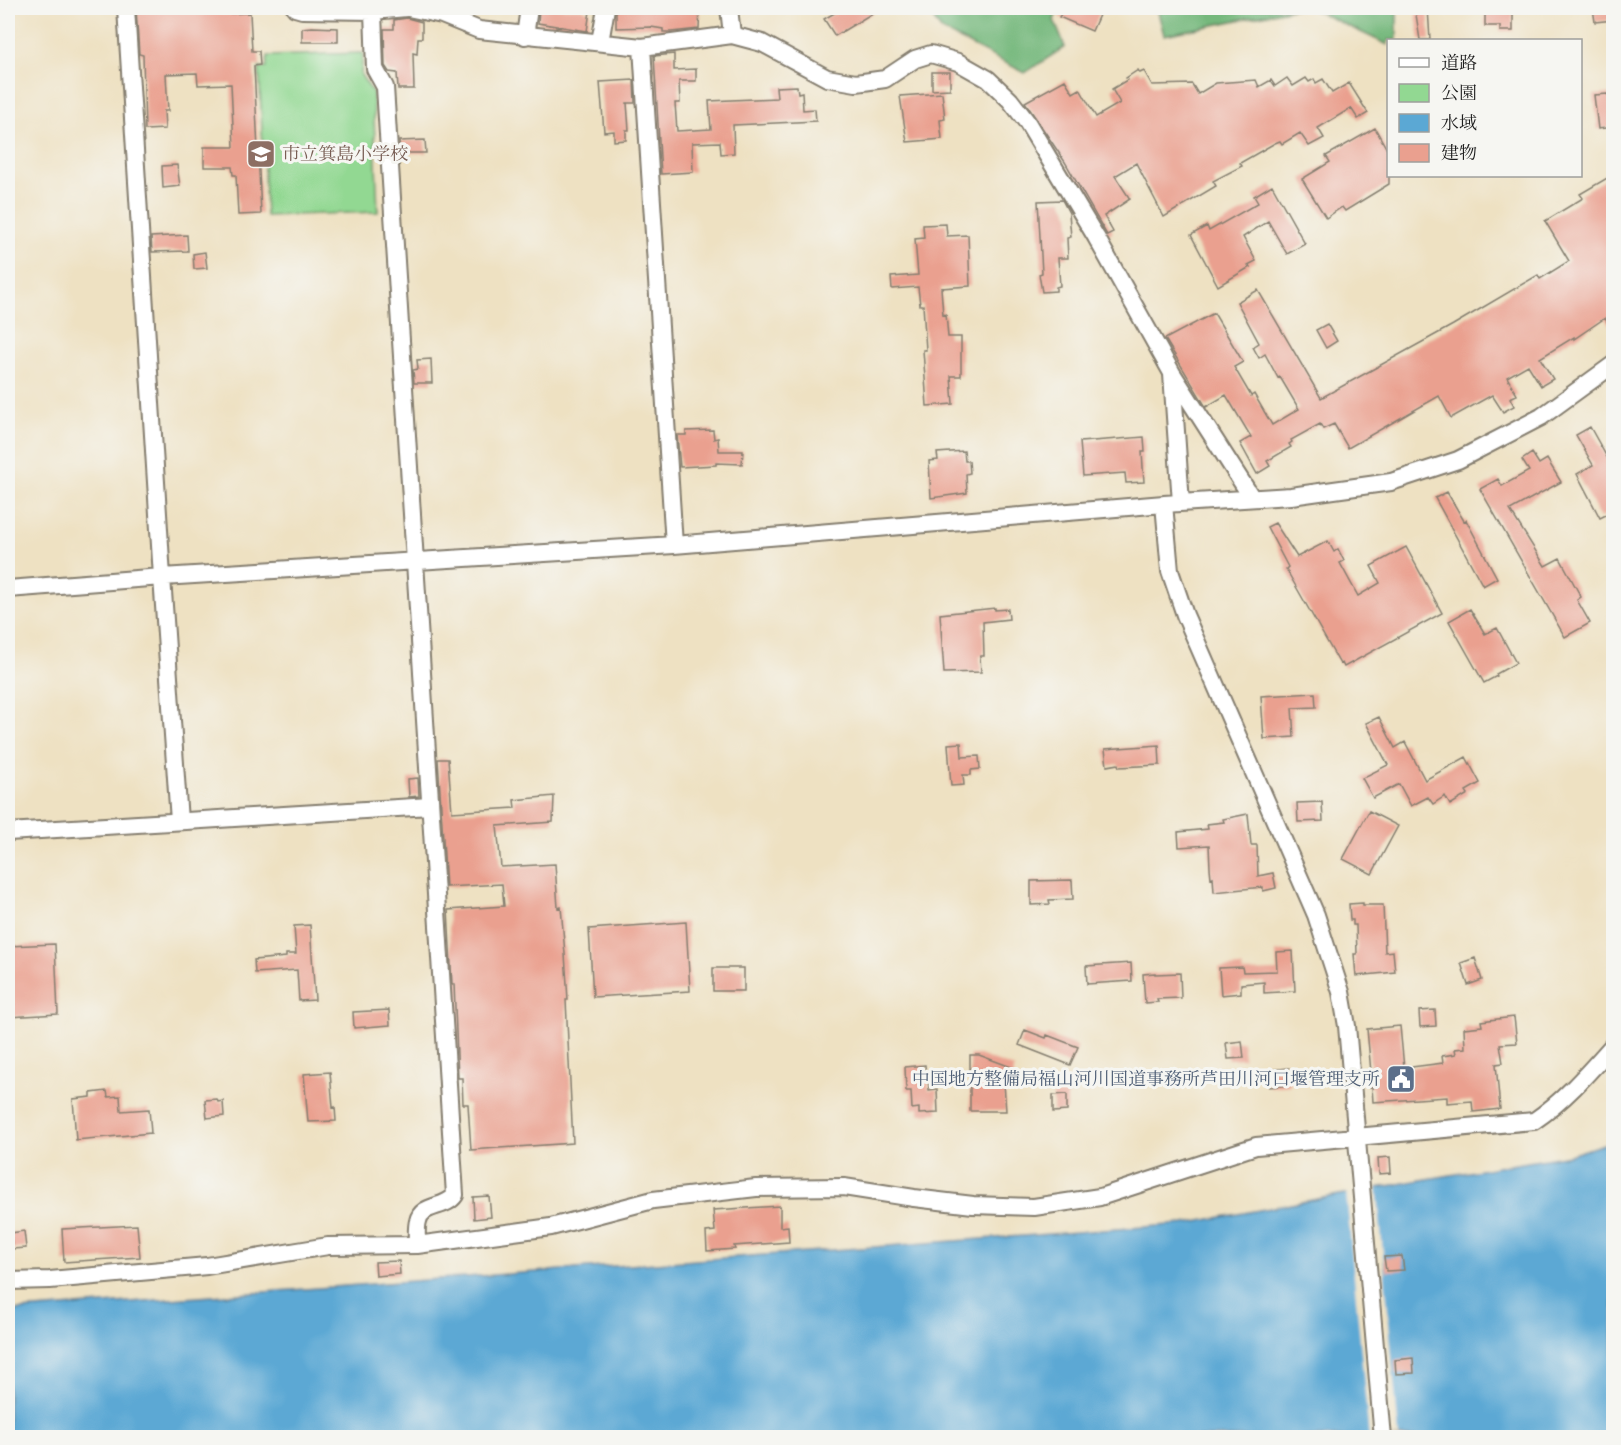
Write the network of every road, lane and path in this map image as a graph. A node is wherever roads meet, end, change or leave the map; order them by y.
1 (126, 8) edge
2 (295, 8) edge
3 (407, 8) edge
4 (529, 8) edge
5 (606, 8) edge
6 (729, 8) edge
7 (373, 11) junction
8 (732, 35) junction
9 (525, 36) junction
10 (600, 42) junction
11 (642, 47) junction
12 (1614, 364) edge
13 (1172, 373) junction
14 (1252, 498) junction
15 (1172, 503) junction
16 (674, 545) junction
17 (415, 561) junction
18 (162, 578) junction
19 (8, 589) edge
20 (430, 806) junction
21 (179, 821) junction
22 (8, 832) edge
23 (1614, 1044) edge
24 (1356, 1137) junction
25 (417, 1245) junction
26 (8, 1281) edge
27 (1383, 1437) edge

1 - 18 street
2 - 7 street
3 - 7 street
3 - 9 street
4 - 9 street
5 - 10 street
6 - 8 street
7 - 17 street
8 - 11 street
8 - 13 street
9 - 10 street
10 - 11 street
11 - 16 street
12 - 14 street
13 - 14 street
13 - 15 street
14 - 15 street
15 - 16 street
15 - 24 street
16 - 17 street
17 - 18 street
17 - 20 street
18 - 19 street
18 - 21 street
20 - 21 street
20 - 25 street
21 - 22 street
23 - 24 street
24 - 25 street
24 - 27 street
25 - 26 street

